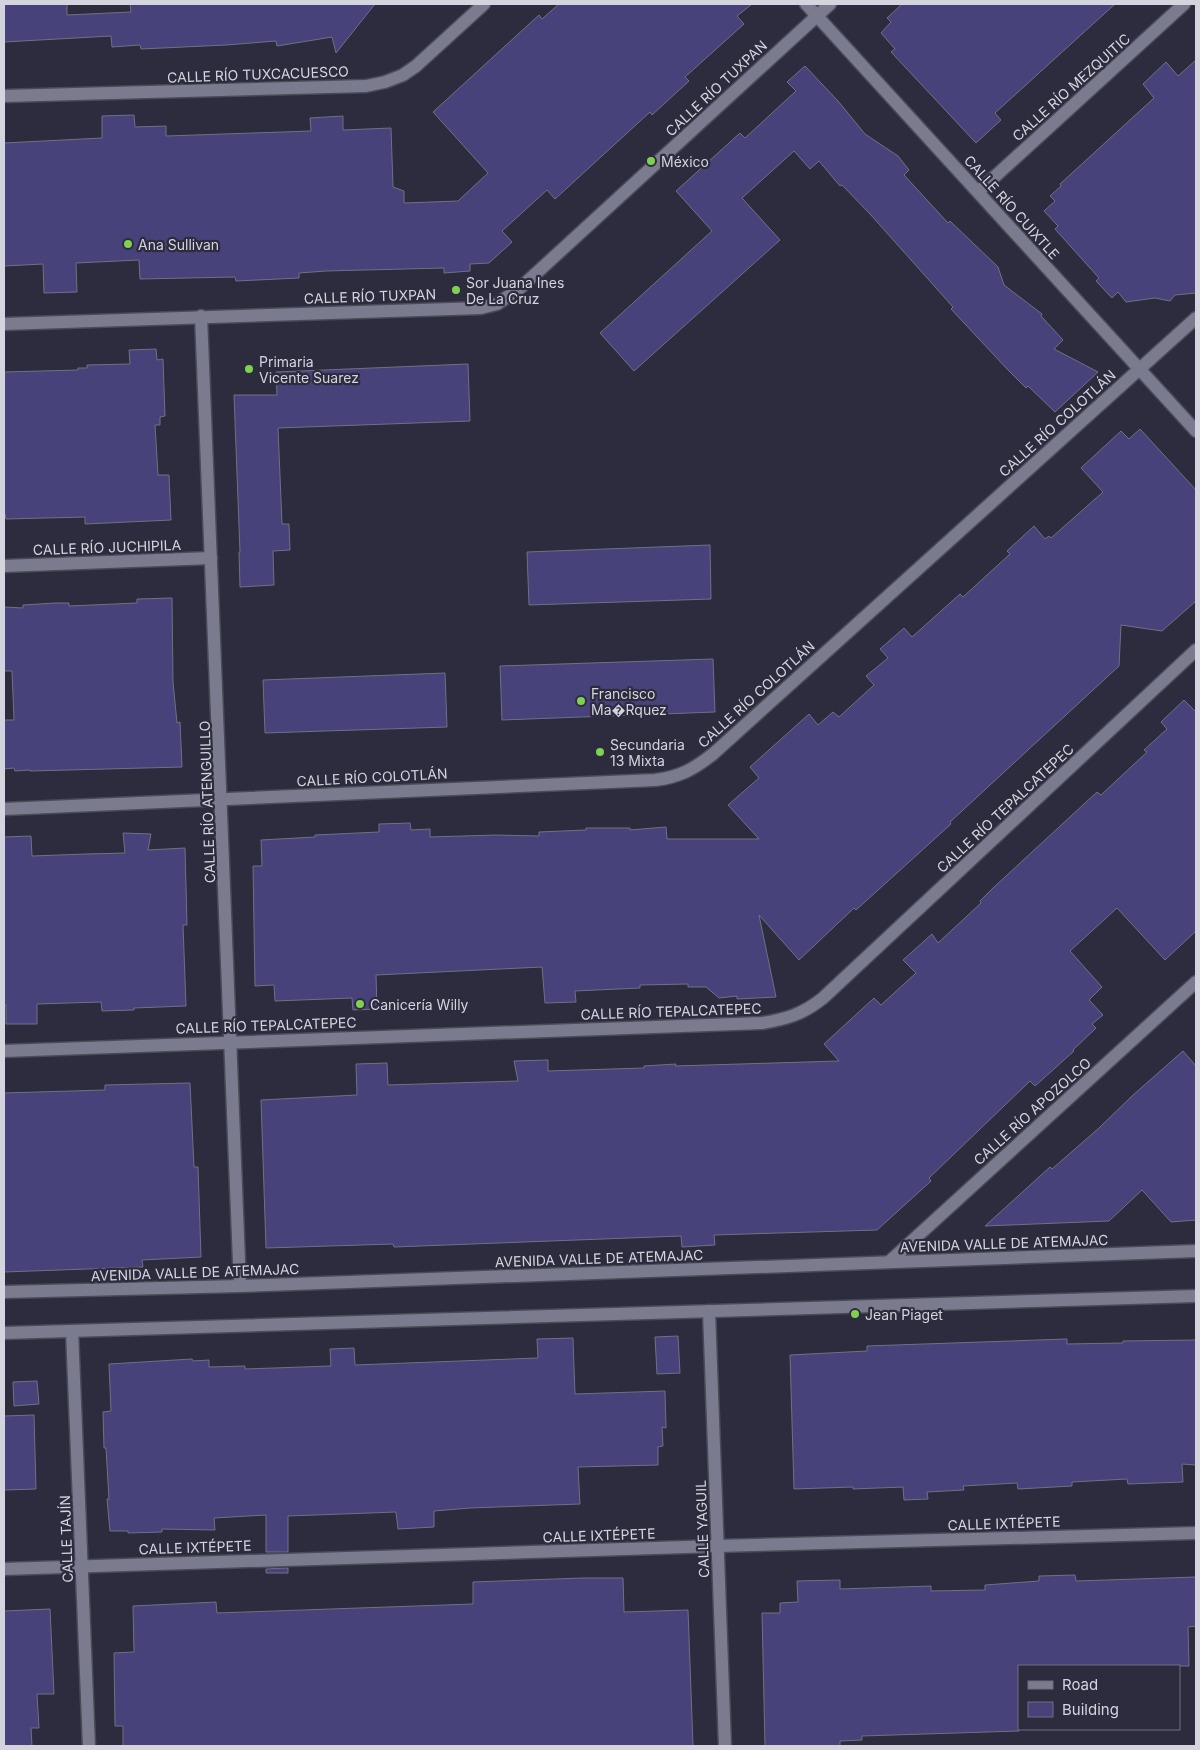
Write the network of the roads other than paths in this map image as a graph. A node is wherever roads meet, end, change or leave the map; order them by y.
1 (484, 4) edge
2 (806, 4) edge
3 (830, 4) edge
4 (1184, 4) edge
5 (817, 16) junction
6 (4, 96) edge
7 (978, 192) junction
8 (201, 316) junction
9 (1196, 318) edge
10 (4, 324) edge
11 (1140, 369) junction
12 (1196, 431) edge
13 (211, 558) junction
14 (4, 566) edge
15 (1196, 650) edge
16 (222, 799) junction
17 (4, 809) edge
18 (1196, 982) edge
19 (231, 1042) junction
20 (4, 1051) edge
21 (1196, 1251) edge
22 (889, 1262) junction
23 (240, 1286) junction
24 (4, 1292) edge
25 (1196, 1296) edge
26 (709, 1311) junction
27 (72, 1331) junction
28 (4, 1333) edge
29 (1196, 1533) edge
30 (717, 1546) junction
31 (82, 1566) junction
32 (4, 1569) edge
33 (89, 1746) edge
34 (725, 1746) edge

1 - 6 street, CALLE RÍO TUXCACUESCO
2 - 5 street, CALLE RÍO CUIXTLE
3 - 5 street, CALLE RÍO TUXPAN
4 - 7 street, CALLE RÍO MEZQUITIC
5 - 7 street, CALLE RÍO CUIXTLE
5 - 8 street, CALLE RÍO TUXPAN
7 - 11 street, CALLE RÍO CUIXTLE
8 - 10 street, CALLE RÍO TUXPAN
8 - 13 street, CALLE RÍO ATENGUILLO
9 - 11 street, CALLE RÍO COLOTLÁN
11 - 12 street, CALLE RÍO CUIXTLE
11 - 16 street, CALLE RÍO COLOTLÁN
13 - 14 street, CALLE RÍO JUCHIPILA
13 - 16 street, CALLE RÍO ATENGUILLO
15 - 19 street, CALLE RÍO TEPALCATEPEC
16 - 17 street, CALLE RÍO COLOTLÁN
16 - 19 street, CALLE RÍO ATENGUILLO
18 - 22 street, CALLE RÍO APOZOLCO
19 - 20 street, CALLE RÍO TEPALCATEPEC
19 - 23 street, CALLE RÍO ATENGUILLO
21 - 22 street, AVENIDA VALLE DE ATEMAJAC
22 - 23 street, AVENIDA VALLE DE ATEMAJAC
23 - 24 street, AVENIDA VALLE DE ATEMAJAC
25 - 26 street
26 - 27 street
26 - 30 street, CALLE YAGUIL
27 - 28 street
27 - 31 street, CALLE TAJÍN
29 - 30 street, CALLE IXTÉPETE
30 - 31 street, CALLE IXTÉPETE
30 - 34 street, CALLE YAGUIL
31 - 32 street, CALLE IXTÉPETE
31 - 33 street, CALLE TAJÍN

